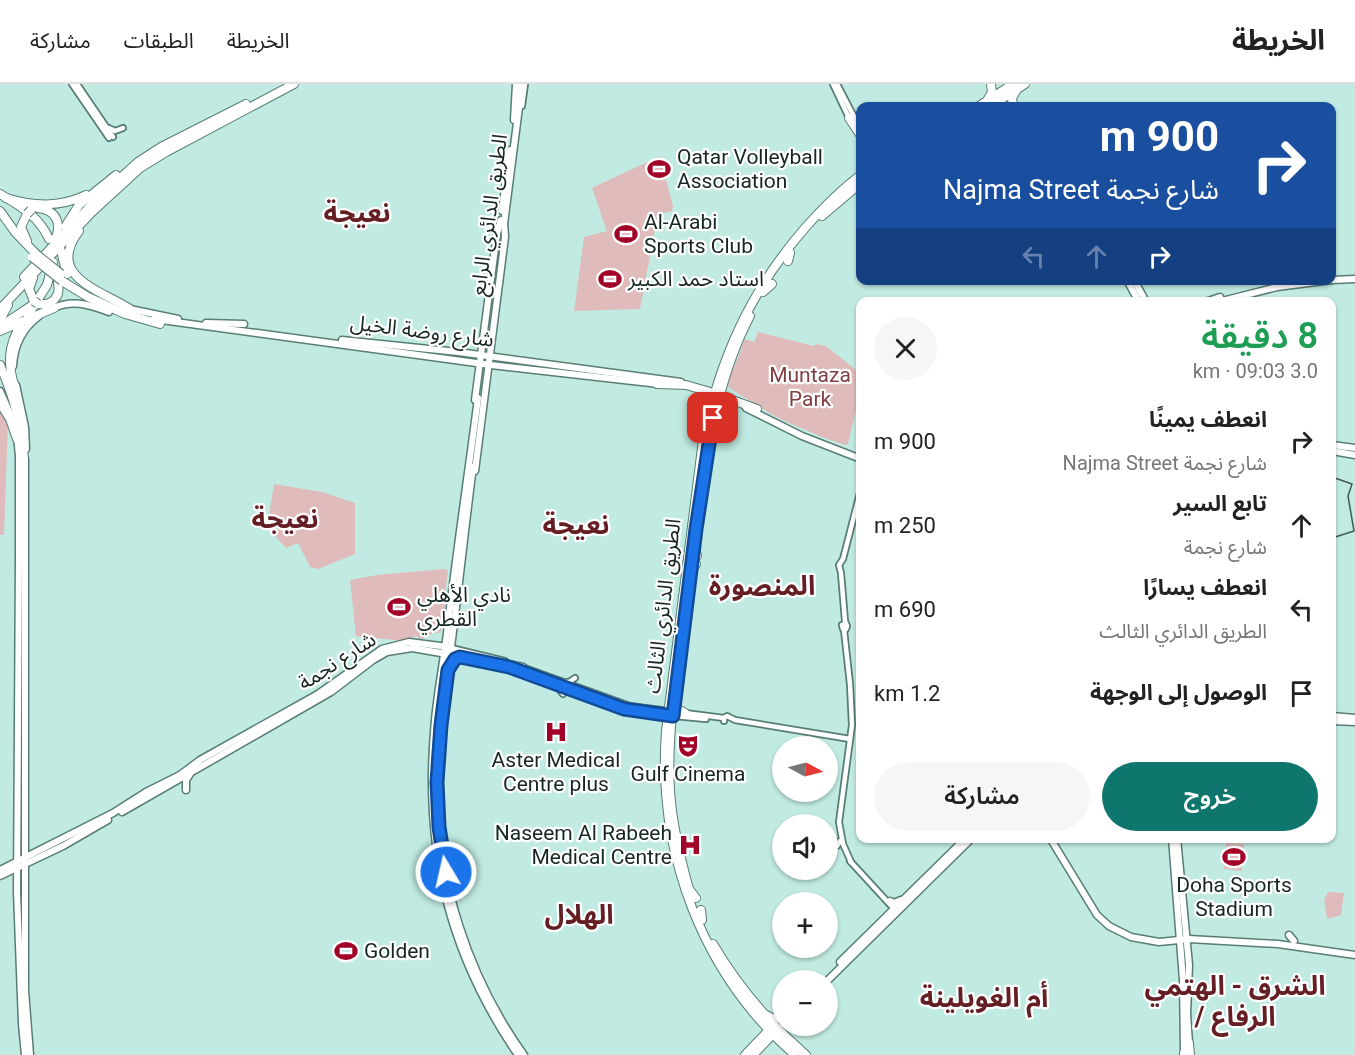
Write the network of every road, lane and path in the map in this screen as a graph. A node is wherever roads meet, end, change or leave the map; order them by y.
1 (72, 84) edge
2 (77, 84) edge
3 (294, 84) edge
4 (520, 84) edge
5 (834, 84) edge
6 (281, 85) edge
7 (1019, 85) edge
8 (1002, 95) edge
9 (987, 102) edge
10 (522, 106) joint
11 (230, 113) junction
12 (849, 118) junction
13 (102, 120) junction
14 (856, 121) edge
15 (123, 128) dead end
16 (856, 128) edge
17 (211, 129) junction
18 (517, 130) junction
19 (182, 132) dead end
20 (856, 132) edge
21 (181, 149) dead end
22 (138, 162) junction
23 (138, 175) dead end
24 (856, 182) edge
25 (856, 182) edge
26 (856, 182) edge
27 (100, 187) junction
28 (848, 189) junction
29 (836, 192) dead end
30 (3, 196) edge
31 (825, 211) junction
32 (0, 212) edge
33 (0, 219) edge
34 (503, 221) junction
35 (808, 224) junction
36 (65, 227) dead end
37 (798, 236) junction
38 (49, 239) dead end
39 (789, 242) dead end
40 (47, 251) junction
41 (61, 251) dead end
42 (34, 254) junction
43 (784, 260) junction
44 (53, 262) dead end
45 (40, 267) junction
46 (1355, 277) edge
47 (63, 279) junction
48 (1336, 279) edge
49 (767, 281) junction
50 (23, 285) junction
51 (1134, 285) edge
52 (1262, 285) edge
53 (1293, 285) edge
54 (44, 291) junction
55 (1137, 291) junction
56 (763, 292) junction
57 (1135, 297) edge
58 (1140, 297) edge
59 (1147, 297) edge
60 (1222, 297) edge
61 (1238, 297) edge
62 (88, 301) dead end
63 (0, 302) edge
64 (54, 308) junction
65 (0, 309) edge
66 (130, 309) junction
67 (119, 310) junction
68 (110, 312) joint
69 (28, 315) dead end
70 (0, 320) edge
71 (744, 321) junction
72 (206, 323) junction
73 (21, 324) dead end
74 (160, 324) dead end
75 (244, 324) dead end
76 (0, 329) edge
77 (734, 331) dead end
78 (289, 341) dead end
79 (383, 341) dead end
80 (337, 343) junction
81 (417, 348) junction
82 (394, 350) junction
83 (502, 358) junction
84 (485, 359) junction
85 (0, 365) edge
86 (561, 366) junction
87 (606, 369) dead end
88 (619, 370) dead end
89 (596, 371) junction
90 (632, 376) junction
91 (722, 376) junction
92 (607, 378) junction
93 (0, 379) edge
94 (614, 382) dead end
95 (657, 384) junction
96 (701, 389) junction
97 (0, 391) edge
98 (717, 394) junction
99 (18, 397) junction
100 (730, 399) junction
101 (0, 403) edge
102 (482, 405) junction
103 (16, 408) junction
104 (757, 409) junction
105 (712, 411) junction
106 (705, 430) junction
107 (17, 439) junction
108 (699, 439) dead end
109 (1336, 447) edge
110 (1355, 451) edge
111 (856, 456) edge
112 (856, 456) edge
113 (24, 463) junction
114 (703, 484) junction
115 (468, 489) junction
116 (856, 508) edge
117 (691, 516) junction
118 (691, 537) junction
119 (694, 546) junction
120 (463, 551) junction
121 (455, 560) junction
122 (460, 577) junction
123 (688, 586) junction
124 (679, 603) dead end
125 (458, 617) dead end
126 (684, 628) junction
127 (451, 636) junction
128 (677, 639) junction
129 (430, 647) junction
130 (448, 651) junction
131 (387, 652) junction
132 (463, 654) junction
133 (522, 667) junction
134 (445, 669) junction
135 (558, 683) junction
136 (680, 686) dead end
137 (578, 691) junction
138 (673, 700) junction
139 (670, 716) junction
140 (1336, 718) edge
141 (1355, 720) edge
142 (850, 738) junction
143 (439, 741) junction
144 (233, 742) junction
145 (16, 761) junction
146 (199, 763) junction
147 (190, 774) junction
148 (170, 778) junction
149 (182, 785) junction
150 (666, 791) junction
151 (432, 805) junction
152 (840, 810) junction
153 (429, 813) dead end
154 (115, 816) junction
155 (668, 818) junction
156 (102, 819) junction
157 (440, 820) junction
158 (21, 840) junction
159 (435, 842) junction
160 (962, 843) edge
161 (968, 843) edge
162 (1055, 843) edge
163 (1175, 843) edge
164 (42, 849) junction
165 (39, 858) junction
166 (851, 862) junction
167 (21, 863) junction
168 (0, 873) edge
169 (682, 875) junction
170 (921, 876) dead end
171 (446, 883) junction
172 (919, 891) junction
173 (1178, 891) junction
174 (17, 892) junction
175 (441, 893) junction
176 (688, 893) junction
177 (25, 894) junction
178 (907, 897) junction
179 (696, 898) dead end
180 (445, 900) junction
181 (889, 902) junction
182 (686, 906) dead end
183 (701, 910) dead end
184 (897, 910) junction
185 (887, 916) junction
186 (702, 920) junction
187 (880, 923) junction
188 (872, 924) dead end
189 (1178, 924) junction
190 (461, 935) junction
191 (1195, 937) junction
192 (1182, 938) junction
193 (1167, 940) junction
194 (1287, 942) junction
195 (467, 944) junction
196 (712, 945) junction
197 (1355, 953) edge
198 (1187, 954) junction
199 (25, 960) junction
200 (845, 960) junction
201 (718, 963) junction
202 (832, 970) edge
203 (837, 970) edge
204 (1188, 980) junction
205 (478, 987) junction
206 (479, 997) dead end
207 (484, 1006) dead end
208 (493, 1016) junction
209 (760, 1016) junction
210 (772, 1019) edge
211 (772, 1025) edge
212 (772, 1026) edge
213 (772, 1031) edge
214 (772, 1031) edge
215 (781, 1036) edge
216 (782, 1036) edge
217 (784, 1036) edge
218 (510, 1038) junction
219 (785, 1042) junction
220 (520, 1043) dead end
221 (1189, 1043) joint
222 (758, 1045) junction
223 (510, 1051) dead end
224 (747, 1054) edge
225 (25, 1055) edge
226 (30, 1055) edge
227 (518, 1055) edge
228 (524, 1055) edge
229 (795, 1055) edge
230 (800, 1055) edge
231 (806, 1055) edge
232 (1186, 1055) edge

1 - 13 main road
2 - 13 main road
3 - 17 highway
4 - 10 main road
4 - 18 main road, الطريق الدائري الرابع
4 - 34 main road, الطريق الدائري الرابع
5 - 12 main road
5 - 14 main road
6 - 11 highway
7 - 8 highway
7 - 8 highway
8 - 9 highway
10 - 18 main road
11 - 19 highway
11 - 22 highway
12 - 16 highway
12 - 20 main road
13 - 15 main road
17 - 21 highway
17 - 45 highway
18 - 34 main road, الطريق الدائري الرابع
22 - 27 highway
22 - 40 highway
23 - 66 highway
24 - 28 highway
25 - 28 highway, الطريق الدائري الثالث
26 - 31 highway
27 - 30 highway
27 - 36 highway
28 - 29 highway
28 - 31 highway, الطريق الدائري الثالث
30 - 38 highway
31 - 35 highway, الطريق الدائري الثالث
31 - 43 highway, الطريق الدائري الثالث
32 - 42 highway, شارع روضة الخيل
33 - 42 highway, شارع روضة الخيل
34 - 84 main road, الطريق الدائري الرابع
34 - 84 main road
34 - 84 main road
35 - 37 highway, الطريق الدائري الثالث
35 - 43 highway
37 - 39 highway
37 - 43 highway, الطريق الدائري الثالث
40 - 42 highway
40 - 63 highway
41 - 47 highway
42 - 47 highway, شارع روضة الخيل, bridge
42 - 47 highway, شارع روضة الخيل, bridge
43 - 49 highway, الطريق الدائري الثالث
43 - 56 highway, الطريق الدائري الثالث
43 - 71 highway
44 - 54 highway
45 - 47 highway
45 - 50 highway
46 - 48 main road
47 - 66 highway, شارع روضة الخيل
47 - 67 highway, شارع روضة الخيل
49 - 56 highway
49 - 71 highway, الطريق الدائري الثالث
50 - 65 highway
50 - 70 highway
51 - 55 main road
52 - 60 main road
53 - 61 main road
54 - 69 highway
54 - 76 highway
55 - 57 main road
55 - 58 main road
55 - 59 main road
56 - 71 highway, الطريق الدائري الثالث
62 - 68 highway
64 - 68 main road
64 - 76 highway
64 - 99 main road
66 - 72 main road, شارع روضة الخيل
67 - 74 highway
67 - 80 main road, شارع روضة الخيل
71 - 77 highway
71 - 91 highway, الطريق الدائري الثالث
71 - 91 highway, الطريق الدائري الثالث
71 - 98 highway
72 - 75 main road
72 - 81 main road, شارع روضة الخيل
73 - 99 highway
78 - 80 main road
79 - 81 main road
80 - 82 main road, شارع روضة الخيل
81 - 84 main road, شارع روضة الخيل
82 - 84 main road
82 - 84 main road, شارع روضة الخيل
83 - 84 main road, شارع روضة الخيل
83 - 84 main road
83 - 86 main road, شارع روضة الخيل
84 - 86 main road
84 - 92 main road, شارع روضة الخيل
84 - 102 main road
84 - 115 main road
85 - 103 highway
86 - 89 main road, شارع روضة الخيل
87 - 89 main road
88 - 90 main road
89 - 90 main road, شارع روضة الخيل
90 - 96 main road, شارع روضة الخيل
91 - 96 highway
91 - 98 highway, الطريق الدائري الثالث
91 - 100 highway
92 - 94 main road
92 - 95 main road, شارع روضة الخيل
93 - 103 highway
95 - 96 main road, شارع روضة الخيل
95 - 98 highway
96 - 98 main road, شارع روضة الخيل
96 - 105 highway
97 - 107 main road
98 - 100 main road, شارع روضة الخيل
98 - 104 highway
98 - 105 highway, الطريق الدائري الثالث
98 - 114 highway
99 - 113 main road
100 - 104 main road, شارع روضة الخيل
100 - 105 highway
100 - 111 main road, شارع روضة الخيل
101 - 107 highway
102 - 115 main road
102 - 115 main road
103 - 113 highway
104 - 112 main road, شارع روضة الخيل
105 - 106 highway, الطريق الدائري الثالث
105 - 114 highway, الطريق الدائري الثالث
106 - 108 highway
106 - 117 highway, الطريق الدائري الثالث
107 - 145 main road
109 - 110 main road
113 - 158 main road
114 - 119 highway, الطريق الدائري الثالث
115 - 120 main road
115 - 121 main road
116 - 142 main road
117 - 118 highway, الطريق الدائري الثالث
117 - 118 highway
117 - 123 highway
118 - 123 highway, الطريق الدائري الثالث
119 - 123 highway, الطريق الدائري الثالث
119 - 123 highway
120 - 122 main road
120 - 122 main road
121 - 127 main road
121 - 130 main road
122 - 127 main road
123 - 124 highway
123 - 126 highway
123 - 126 highway
123 - 128 highway, الطريق الدائري الثالث
125 - 127 main road
126 - 138 highway, الطريق الدائري الثالث
127 - 129 main road
127 - 130 main road
127 - 132 main road
128 - 138 highway, الطريق الدائري الثالث
128 - 139 highway, الطريق الدائري الثالث
129 - 130 main road, شارع نجمة
129 - 131 main road, شارع نجمة
129 - 134 main road
129 - 144 main road, شارع نجمة
130 - 131 main road
130 - 132 main road, شارع نجمة
130 - 133 main road
130 - 134 main road
130 - 143 main road
131 - 147 main road, شارع نجمة
132 - 133 main road, شارع نجمة
132 - 134 main road
132 - 135 main road, شارع نجمة
133 - 135 main road, شارع نجمة
134 - 143 main road
134 - 151 main road
135 - 137 main road, شارع نجمة
135 - 137 main road
135 - 137 main road
136 - 138 highway
137 - 139 main road, شارع نجمة
138 - 139 highway
138 - 139 highway
139 - 142 main road, شارع نجمة
139 - 150 highway, الطريق الدائري الثالث
140 - 141 main road
142 - 152 main road
143 - 157 main road
144 - 146 main road
144 - 148 main road, شارع نجمة
145 - 158 main road
145 - 167 main road
146 - 147 main road
146 - 149 main road
147 - 149 main road, شارع نجمة
147 - 149 main road
148 - 154 main road
148 - 156 main road, شارع نجمة
149 - 154 main road, شارع نجمة
150 - 155 highway, الطريق الدائري الثالث
150 - 169 highway, الطريق الدائري الثالث
151 - 153 main road
151 - 159 main road
152 - 166 main road
152 - 166 main road
154 - 165 main road, شارع نجمة
155 - 169 highway
155 - 169 highway, الطريق الدائري الثالث
156 - 164 main road, شارع نجمة
156 - 167 main road
157 - 171 main road
157 - 195 main road
158 - 164 main road
158 - 167 main road
158 - 168 main road
159 - 171 main road
159 - 175 main road
160 - 172 main road
161 - 172 main road
162 - 193 main road
163 - 173 main road
164 - 167 main road, شارع نجمة
165 - 167 main road, شارع نجمة
165 - 177 main road
166 - 181 main road
167 - 168 main road, شارع نجمة
167 - 174 main road
167 - 177 main road
167 - 199 main road
168 - 174 main road
169 - 176 highway, الطريق الدائري الثالث
169 - 196 highway
170 - 172 main road
171 - 175 main road
172 - 178 main road
172 - 184 main road
173 - 189 main road
173 - 192 main road
174 - 225 main road
175 - 180 main road
175 - 190 main road
176 - 179 highway
176 - 182 highway
176 - 186 highway, الطريق الدائري الثالث
176 - 196 highway, الطريق الدائري الثالث
177 - 199 main road
178 - 181 main road
178 - 184 main road
180 - 190 main road
180 - 205 main road
181 - 184 main road
181 - 185 main road
183 - 186 highway
184 - 185 main road
184 - 200 main road
185 - 187 main road
186 - 196 highway, الطريق الدائري الثالث
187 - 188 main road
187 - 200 main road
189 - 192 main road
189 - 193 main road
190 - 195 main road
191 - 192 main road
191 - 194 main road
191 - 194 main road
191 - 198 main road
192 - 193 main road
192 - 193 main road
192 - 198 main road
192 - 204 main road
192 - 232 main road
194 - 197 main road
194 - 197 main road
195 - 218 main road
196 - 201 highway, الطريق الدائري الثالث
196 - 209 highway, الطريق الدائري الثالث
198 - 204 main road
199 - 226 main road
200 - 202 main road
200 - 203 main road
201 - 209 highway, الطريق الدائري الثالث
201 - 211 highway
204 - 221 main road
205 - 206 main road
205 - 208 main road
207 - 208 main road
208 - 218 main road
209 - 210 highway
209 - 212 highway, الطريق الدائري الثالث
209 - 222 highway
213 - 222 highway
214 - 224 highway
215 - 219 highway, الطريق الدائري الثالث
216 - 230 highway
217 - 219 highway
218 - 220 main road
218 - 223 main road
218 - 227 main road
218 - 228 main road
219 - 222 highway
219 - 229 highway, الطريق الدائري الثالث
219 - 231 highway, الطريق الدائري الثالث
221 - 232 highway
222 - 224 highway

